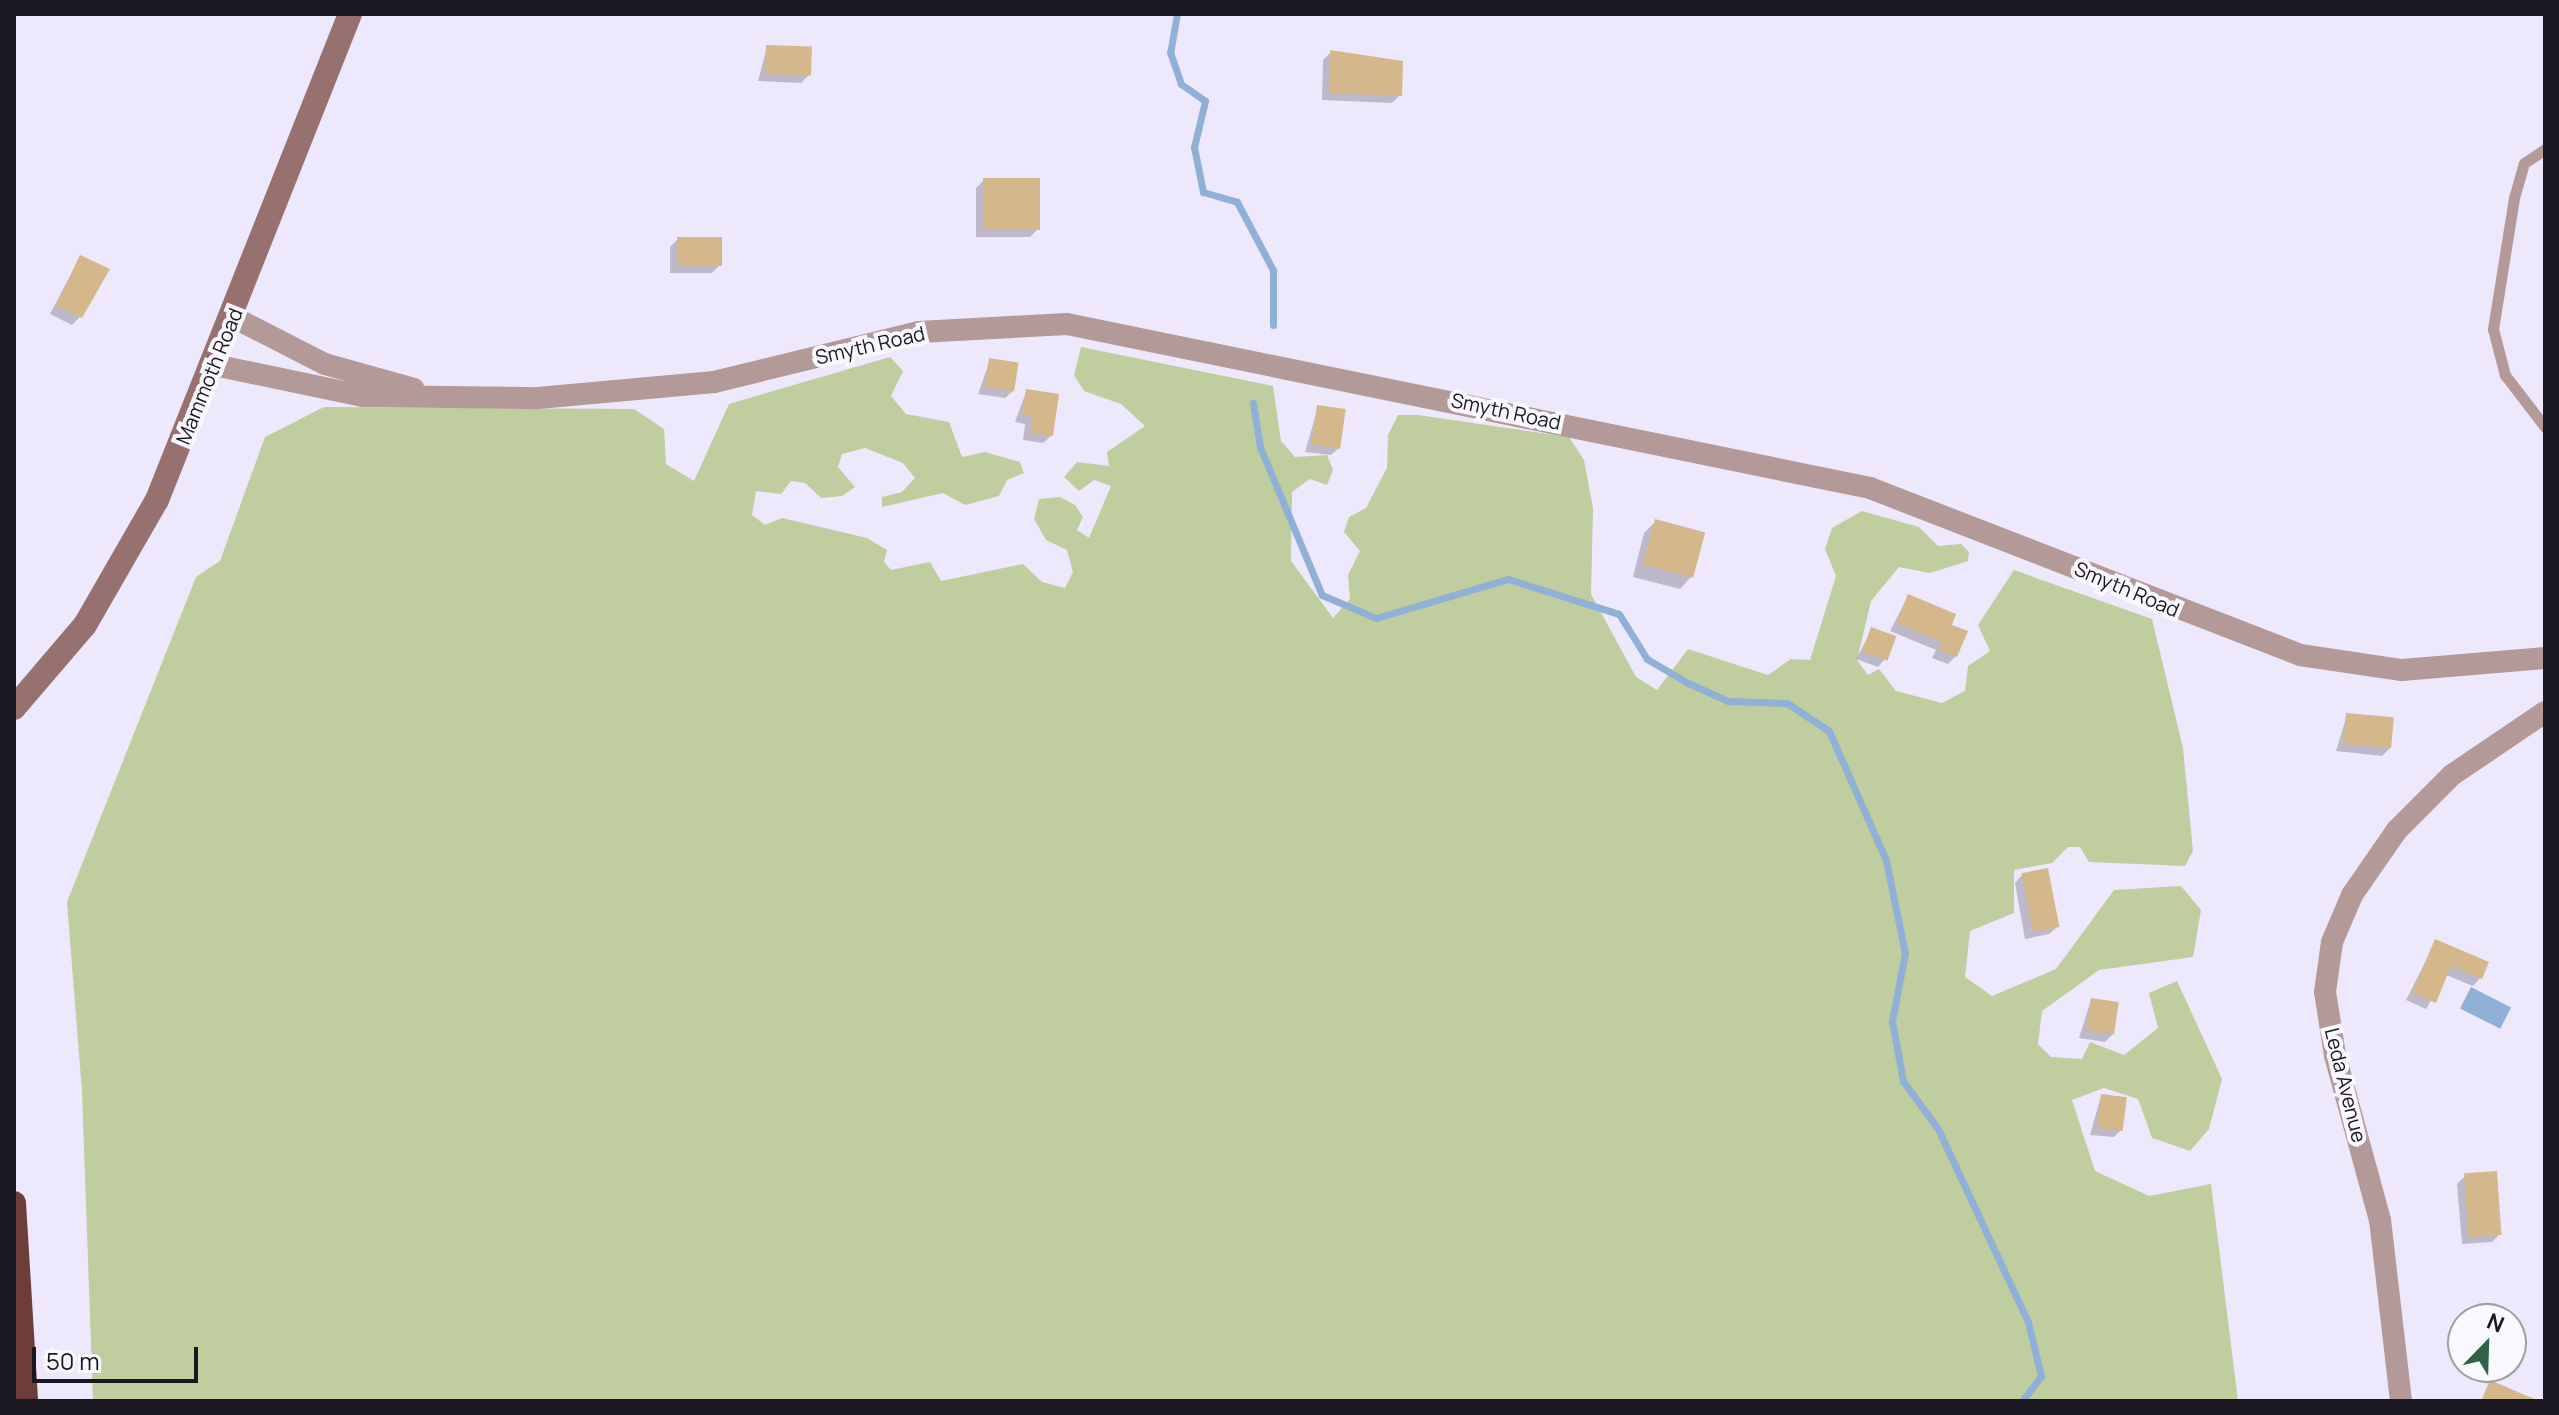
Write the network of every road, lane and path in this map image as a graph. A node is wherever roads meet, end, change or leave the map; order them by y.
1 (350, 14) edge
2 (2545, 149) edge
3 (233, 317) junction
4 (214, 365) junction
5 (442, 395) junction
6 (2545, 427) edge
7 (2545, 658) edge
8 (14, 708) edge
9 (2545, 712) edge
10 (14, 1203) edge
11 (26, 1401) edge
12 (2401, 1401) edge

1 - 3 main road, Mammoth Road
2 - 6 lane
3 - 4 main road, Mammoth Road
3 - 5 street, Smyth Road
4 - 5 street, Smyth Road
4 - 8 main road, Mammoth Road
5 - 7 street, Smyth Road
9 - 12 street, Leda Avenue
10 - 11 highway

